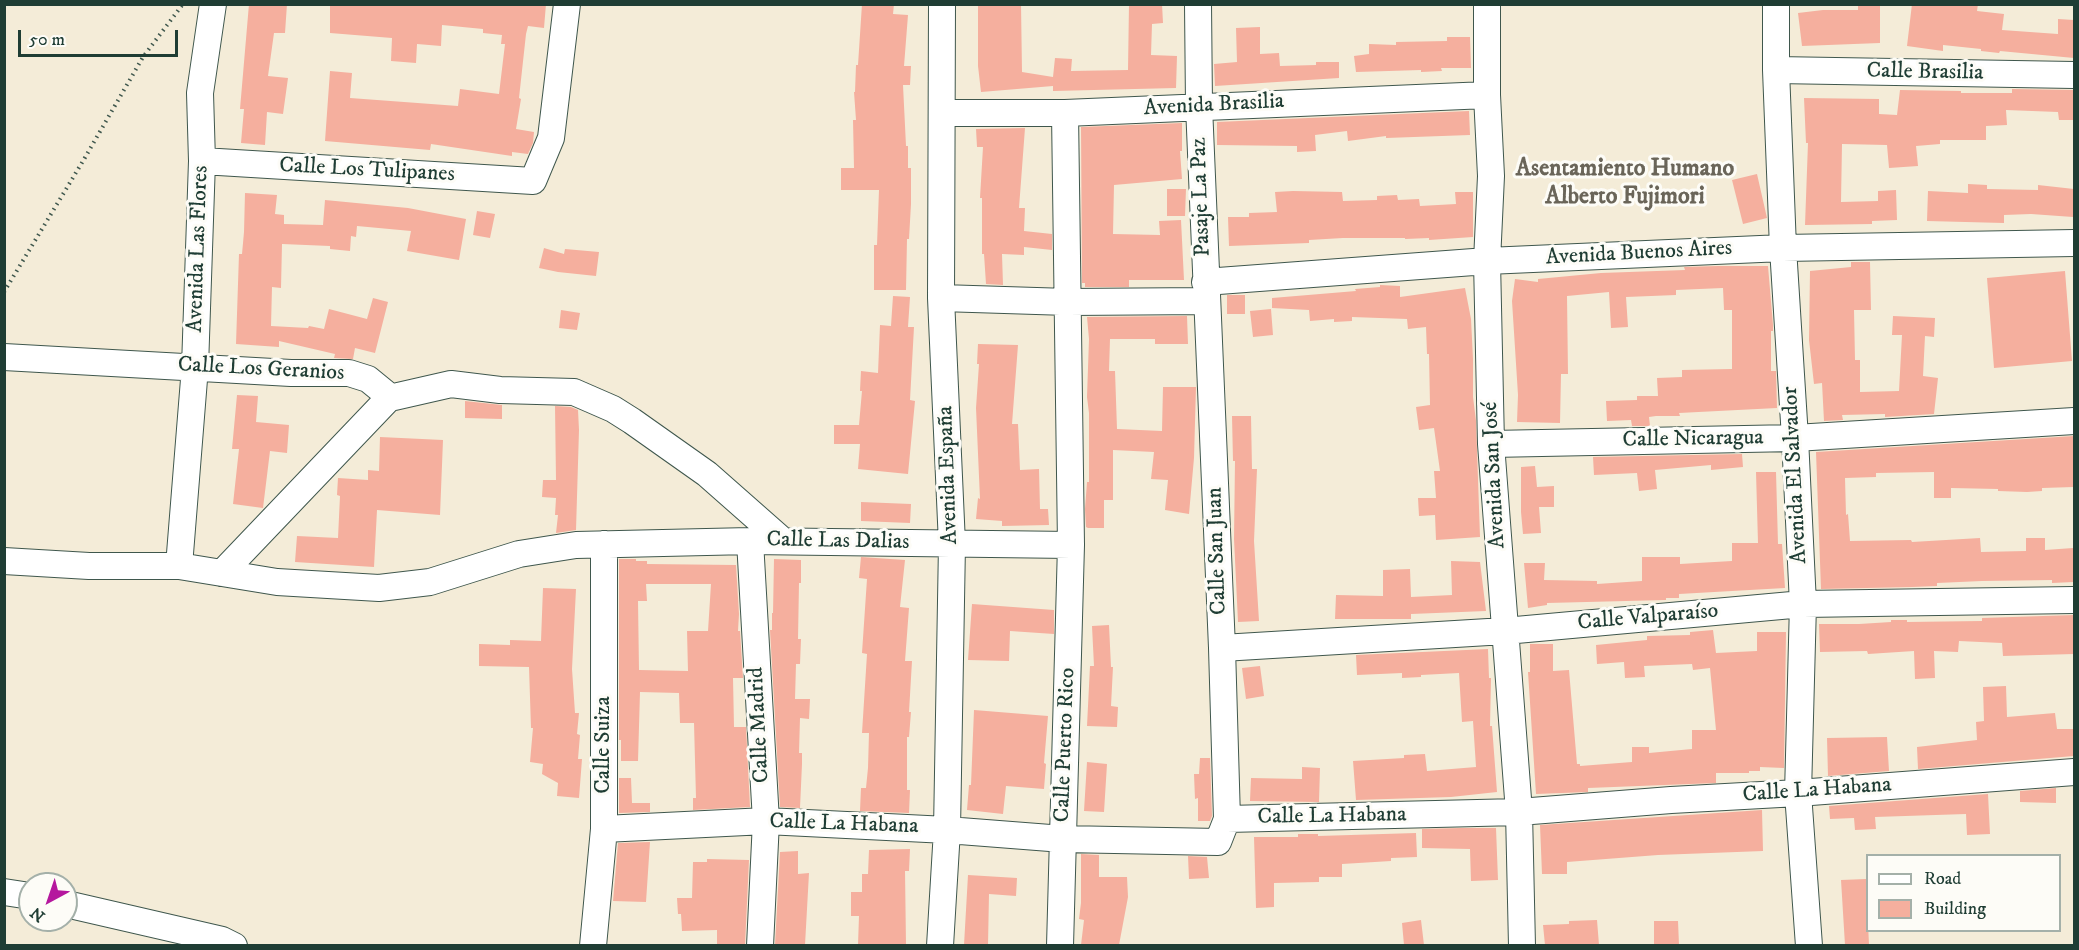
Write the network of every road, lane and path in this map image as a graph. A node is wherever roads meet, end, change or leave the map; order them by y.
1 (183, 4) edge
2 (213, 4) edge
3 (567, 4) edge
4 (942, 4) edge
5 (1198, 4) edge
6 (1487, 4) edge
7 (1776, 4) edge
8 (1776, 70) junction
9 (2074, 75) edge
10 (1486, 95) junction
11 (1198, 106) junction
12 (942, 113) junction
13 (1065, 113) junction
14 (202, 162) junction
15 (2074, 243) edge
16 (1783, 248) junction
17 (1488, 261) junction
18 (4, 292) edge
19 (1205, 292) junction
20 (941, 298) junction
21 (1068, 302) junction
22 (4, 357) edge
23 (195, 367) junction
24 (390, 396) junction
25 (2074, 421) edge
26 (1795, 438) junction
27 (1491, 444) junction
28 (750, 541) junction
29 (783, 542) junction
30 (604, 544) junction
31 (952, 544) junction
32 (1071, 544) junction
33 (4, 561) edge
34 (179, 566) junction
35 (222, 573) junction
36 (2074, 600) edge
37 (1803, 604) junction
38 (1505, 631) junction
39 (1222, 648) junction
40 (2074, 772) edge
41 (1798, 793) junction
42 (1519, 812) junction
43 (1227, 819) junction
44 (766, 821) junction
45 (604, 829) junction
46 (947, 830) junction
47 (1063, 839) junction
48 (78, 907) edge
49 (234, 945) edge
50 (592, 945) edge
51 (760, 945) edge
52 (940, 945) edge
53 (1060, 945) edge
54 (1522, 945) edge
55 (1809, 945) edge

1 - 18 path
2 - 14 street, Avenida Las Flores
3 - 14 street, Calle Los Tulipanes
4 - 12 street, Avenida España
5 - 11 street, Pasaje La Paz
6 - 10 street, Avenida San José
7 - 8 street, Avenida El Salvador
8 - 9 street, Calle Brasilia
8 - 16 street, Avenida El Salvador
10 - 11 street, Avenida Brasilia
10 - 17 street, Avenida San José
11 - 13 street, Avenida Brasilia
11 - 19 street, Pasaje La Paz
12 - 13 street, Avenida Brasilia
12 - 20 street, Avenida España
13 - 21 street, Calle Puerto Rico
14 - 23 street, Avenida Las Flores
15 - 16 street, Avenida Buenos Aires
16 - 17 street, Avenida Buenos Aires
16 - 26 street, Avenida El Salvador
17 - 19 street, Avenida Buenos Aires
17 - 27 street, Avenida San José
19 - 21 street, Avenida Buenos Aires
19 - 39 street, Calle San Juan
20 - 21 street, Avenida Buenos Aires
20 - 31 street, Avenida España
21 - 32 street, Calle Puerto Rico
22 - 23 street, Calle Los Geranios
23 - 24 street, Calle Los Geranios
23 - 34 street, Avenida Las Flores
24 - 29 street
24 - 35 street
25 - 26 street, Calle Nicaragua
26 - 27 street, Calle Nicaragua
26 - 37 street, Avenida El Salvador
27 - 38 street, Avenida San José
28 - 29 street, Calle Las Dalias
28 - 30 street, Calle Las Dalias
28 - 44 street, Calle Madrid
29 - 31 street, Calle Las Dalias
30 - 35 street, Calle Las Dalias
30 - 45 street, Calle Suiza
31 - 32 street, Calle Las Dalias
31 - 46 street, Avenida España
32 - 47 street, Calle Puerto Rico
33 - 34 street, Calle Las Dalias
34 - 35 street, Calle Las Dalias
36 - 37 street, Calle Valparaíso
37 - 38 street, Calle Valparaíso
37 - 41 street, Avenida El Salvador
38 - 39 street, Calle Valparaíso
38 - 42 street, Avenida San José
39 - 43 street, Calle San Juan
40 - 41 street, Calle La Habana
41 - 42 street, Calle La Habana
41 - 55 street, Avenida El Salvador
42 - 43 street, Calle La Habana
42 - 54 street, Avenida San José
43 - 47 street, Calle La Habana
44 - 45 street, Calle La Habana
44 - 46 street, Calle La Habana
44 - 51 street, Calle Madrid
45 - 50 street, Calle Suiza
46 - 47 street, Calle La Habana
46 - 52 street, Avenida España
47 - 53 street, Calle Puerto Rico
48 - 49 street

